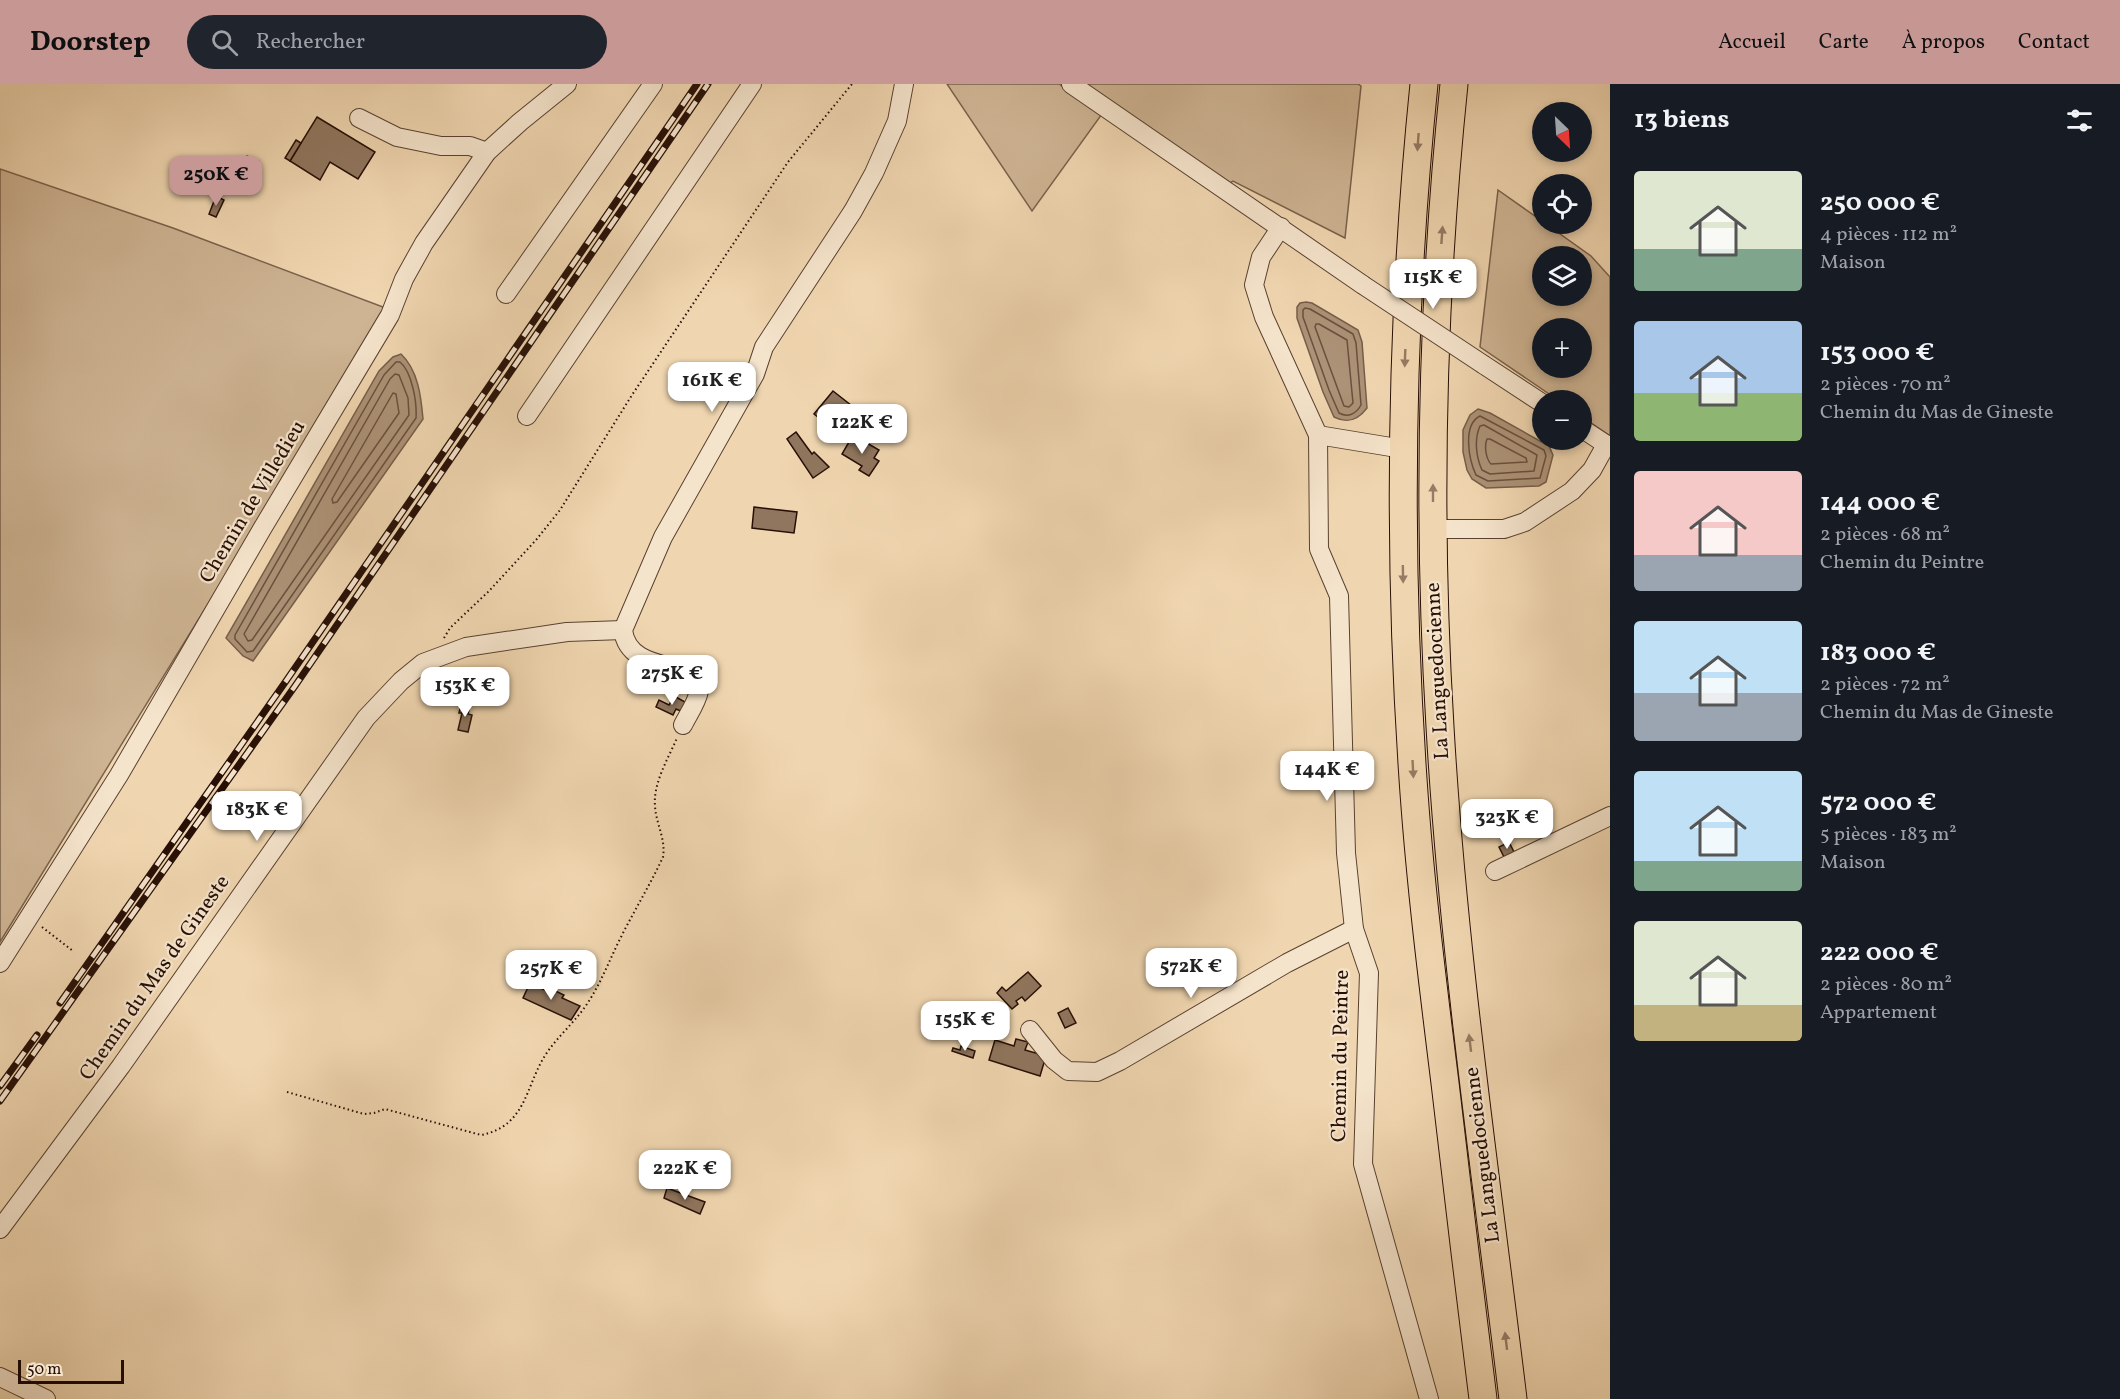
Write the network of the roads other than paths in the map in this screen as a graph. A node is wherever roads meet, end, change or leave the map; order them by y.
1 (567, 84) edge
2 (653, 84) edge
3 (752, 84) edge
4 (904, 84) edge
5 (1071, 84) edge
6 (1424, 84) edge
7 (1454, 84) edge
8 (359, 118) dead end
9 (487, 152) junction
10 (1281, 227) junction
11 (506, 294) dead end
12 (1532, 396) edge
13 (527, 416) dead end
14 (1318, 435) junction
15 (1592, 435) edge
16 (1608, 446) edge
17 (1403, 449) junction
18 (1433, 529) junction
19 (623, 630) junction
20 (683, 725) road end
21 (1610, 816) edge
22 (1495, 871) dead end
23 (1354, 929) junction
24 (0, 963) edge
25 (1030, 1030) dead end
26 (0, 1229) edge
27 (0, 1377) edge
28 (46, 1399) edge
29 (1429, 1399) edge
30 (1483, 1399) edge
31 (1513, 1399) edge

1 - 9 street, Chemin de Villedieu
2 - 11 street
3 - 13 street
4 - 19 street
5 - 10 street
6 -> 17 highway, La Languedocienne
18 -> 7 highway, La Languedocienne
8 - 9 street
9 - 24 street, Chemin de Villedieu
10 - 12 street, bridge
10 - 14 street, Chemin du Peintre
14 - 17 street
14 - 23 street, Chemin du Peintre
15 - 16 street
16 - 18 street
17 -> 30 highway, La Languedocienne
31 -> 18 highway, La Languedocienne
19 - 20 street
19 - 26 street, Chemin du Mas de Gineste
21 - 22 street
23 - 25 street
23 - 29 street, Chemin du Peintre
27 - 28 street

